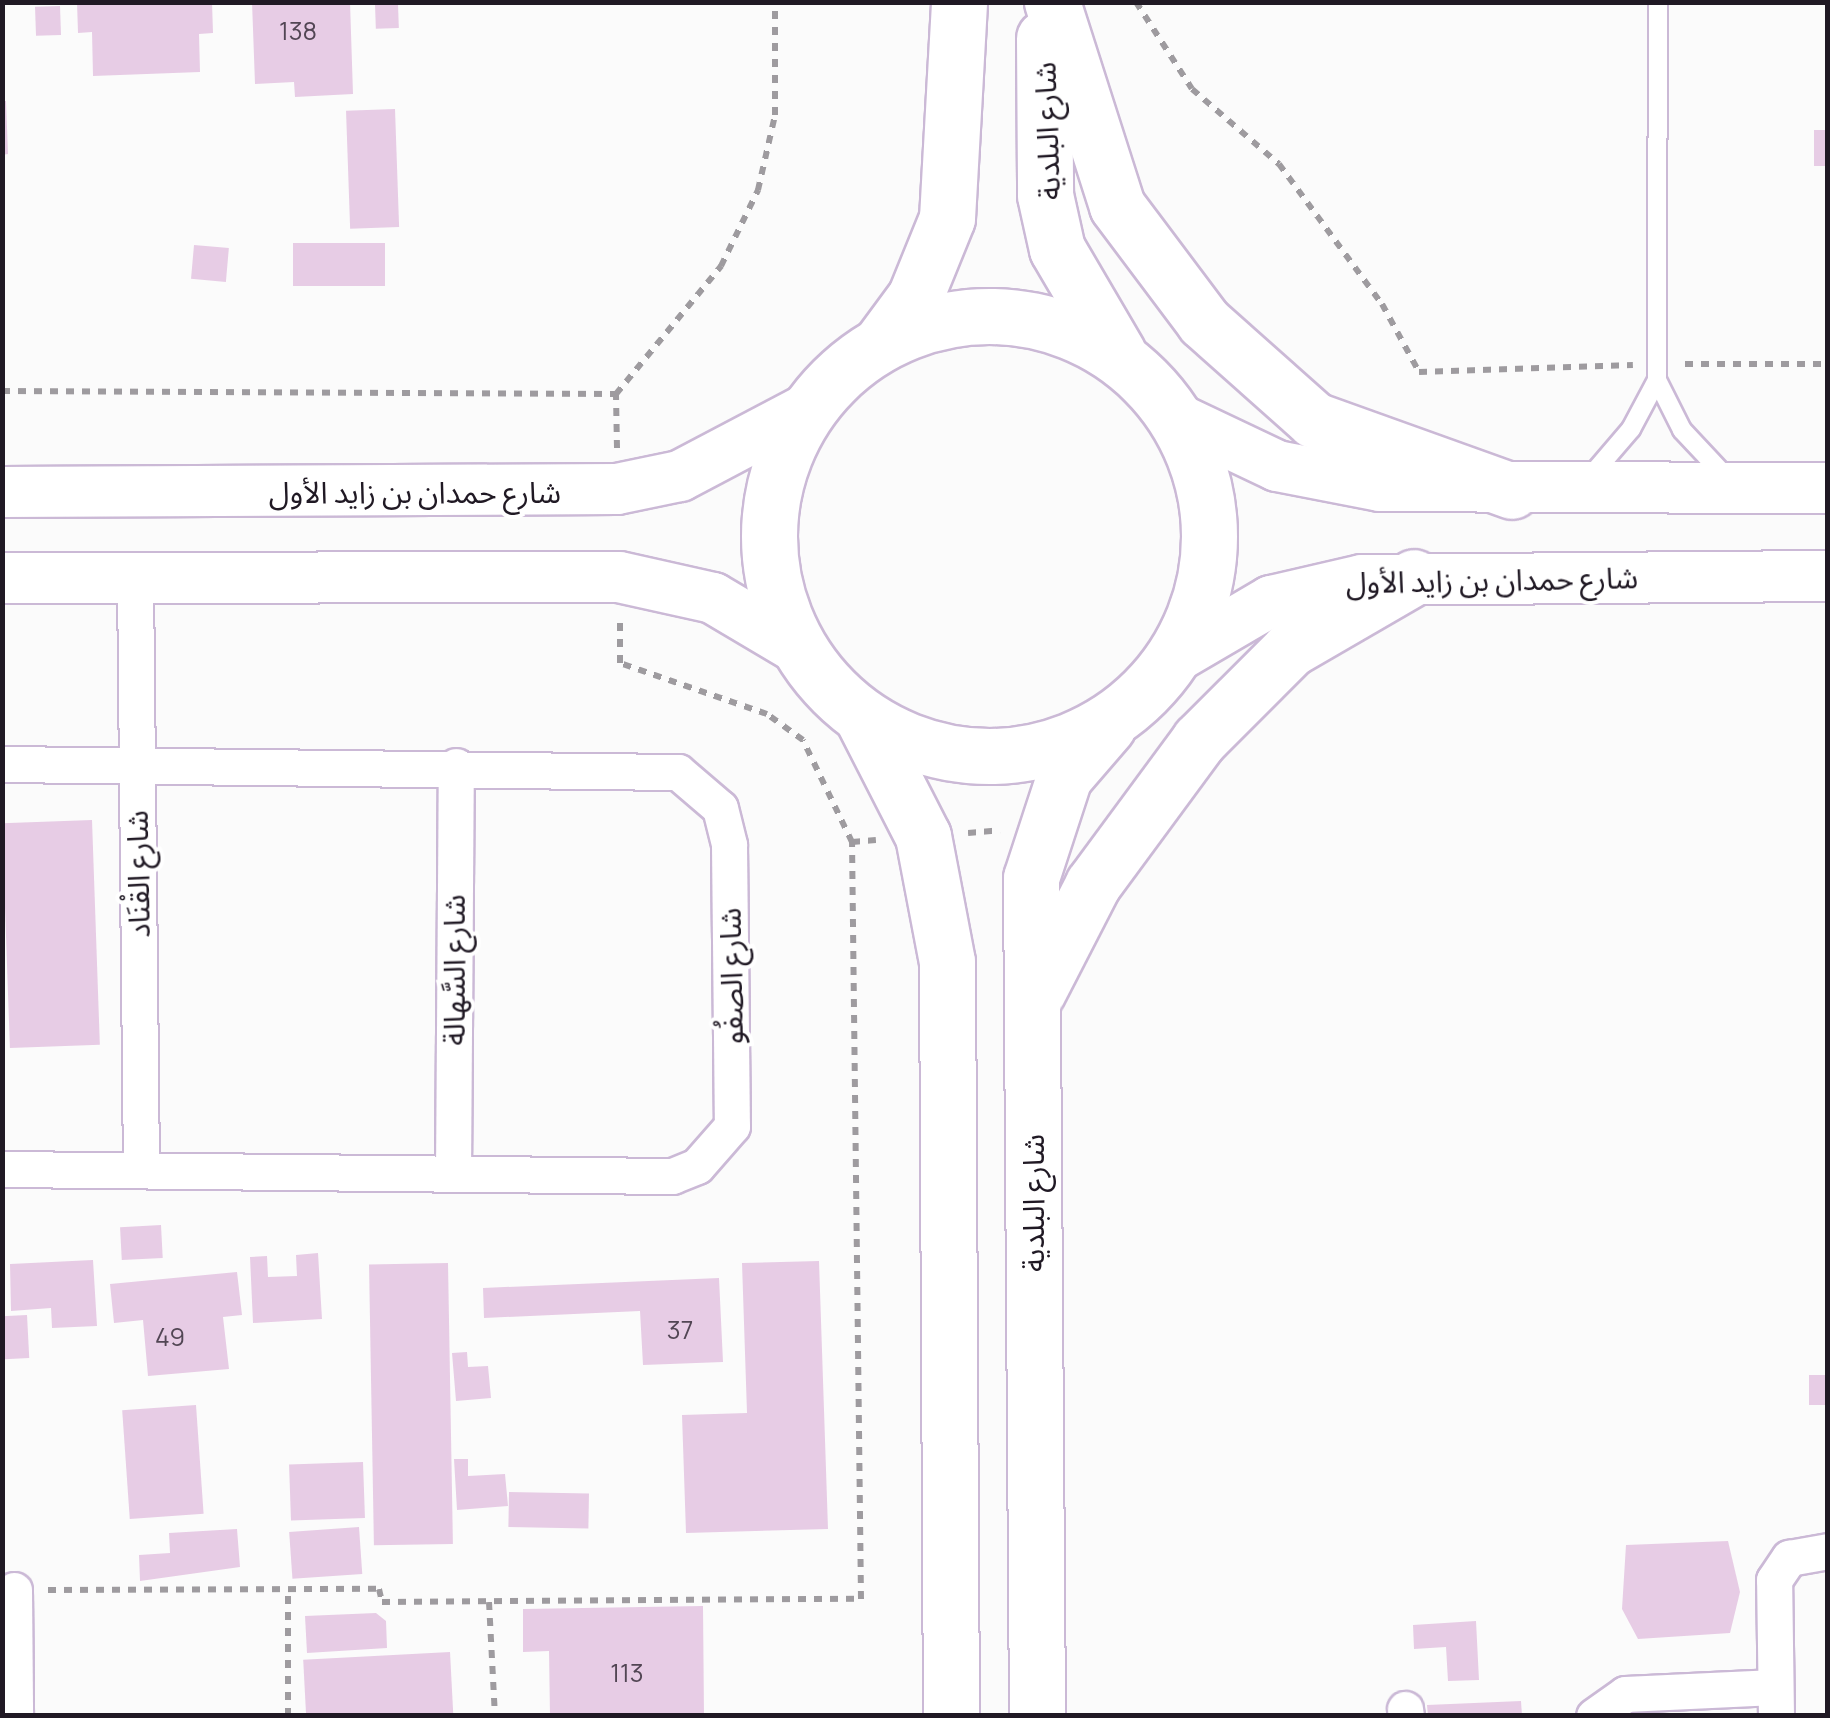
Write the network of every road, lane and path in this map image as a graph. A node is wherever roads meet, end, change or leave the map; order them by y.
1 (776, 2) edge
2 (959, 2) edge
3 (1044, 2) edge
4 (1052, 2) edge
5 (1136, 2) edge
6 (1658, 2) edge
7 (881, 344) junction
8 (1123, 360) junction
9 (1828, 364) edge
10 (1657, 372) junction
11 (2, 390) edge
12 (616, 394) junction
13 (809, 408) junction
14 (1176, 418) junction
15 (618, 488) junction
16 (1741, 488) junction
17 (1828, 488) edge
18 (1575, 490) junction
19 (1512, 491) junction
20 (2, 492) edge
21 (1828, 576) edge
22 (1414, 577) junction
23 (2, 578) edge
24 (136, 578) junction
25 (619, 578) junction
26 (799, 649) junction
27 (1174, 658) junction
28 (1117, 716) junction
29 (862, 717) junction
30 (2, 764) edge
31 (137, 764) junction
32 (456, 766) junction
33 (1032, 1004) junction
34 (2, 1169) edge
35 (141, 1170) junction
36 (452, 1174) junction
37 (1828, 1551) edge
38 (288, 1589) junction
39 (14, 1590) joint
40 (489, 1602) junction
41 (1776, 1701) edge
42 (15, 1716) edge
43 (288, 1716) edge
44 (495, 1716) edge
45 (951, 1716) edge
46 (1037, 1716) edge
47 (1594, 1716) edge

1 - 12 path
2 - 7 main road
3 - 8 main road, شارع البلدية
4 - 19 main road
5 - 10 path
6 - 10 lane
7 - 8 main road
7 - 13 main road
8 - 14 main road, شارع البلدية
9 - 10 path
10 - 16 lane
10 - 18 lane
11 - 12 path
12 - 15 path
13 - 15 main road, شارع حمدان بن زايد الأول
13 - 26 main road
14 - 19 main road
14 - 27 main road, شارع البلدية
15 - 20 main road, شارع حمدان بن زايد الأول
16 - 17 main road
16 - 18 main road
18 - 19 main road
21 - 22 main road, شارع حمدان بن زايد الأول
22 - 27 main road, شارع حمدان بن زايد الأول
22 - 33 main road
23 - 24 main road
24 - 25 main road
24 - 31 street, شارع القْنَاد
25 - 26 main road
25 - 40 path
26 - 29 main road
27 - 28 main road, شارع البلدية
28 - 29 main road
28 - 33 main road, شارع البلدية
29 - 45 main road
30 - 31 street, شارع الصفُو
31 - 32 street, شارع الصفُو
31 - 35 street, شارع القْنَاد
32 - 36 street, شارع السَّهالة
32 - 36 street, شارع الصفُو
33 - 46 main road, شارع البلدية
34 - 35 street, شارع الصفُو
35 - 36 street, شارع الصفُو
37 - 41 street
38 - 39 path
38 - 40 path
38 - 43 path
39 - 42 street
40 - 44 path
41 - 47 street

